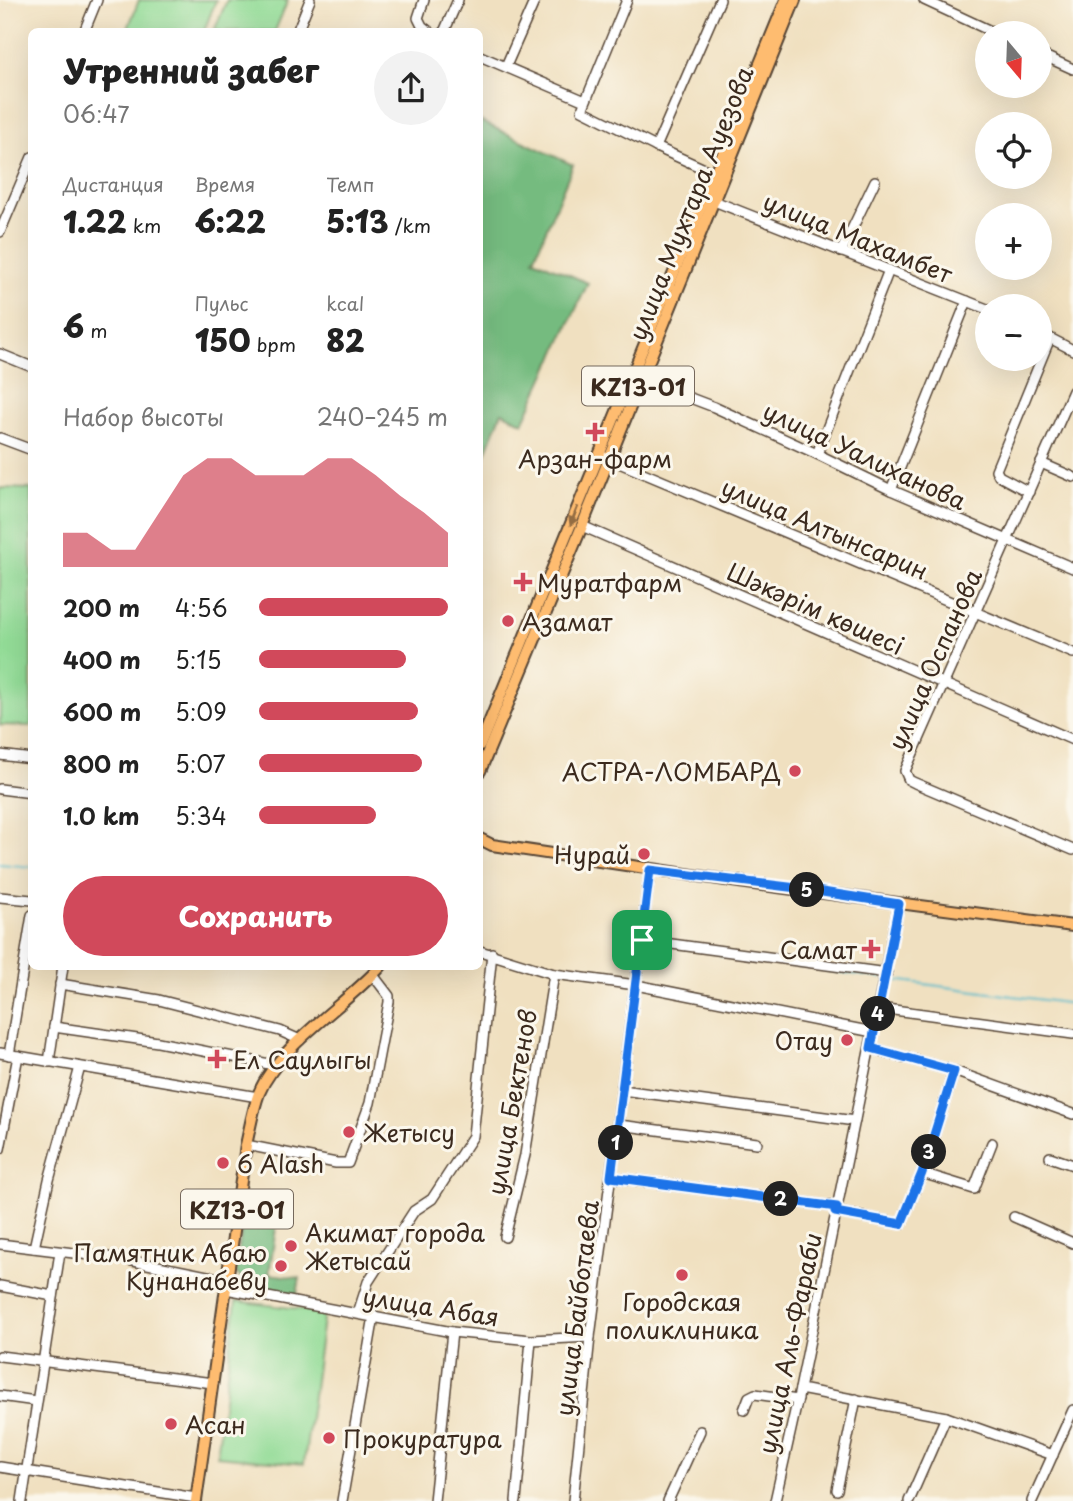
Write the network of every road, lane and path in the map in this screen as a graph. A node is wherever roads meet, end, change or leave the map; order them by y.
1 (97, 0) edge
2 (310, 0) edge
3 (424, 0) edge
4 (458, 0) edge
5 (535, 0) edge
6 (627, 0) edge
7 (720, 0) edge
8 (786, 0) edge
9 (796, 0) edge
10 (924, 0) edge
11 (975, 24) edge
12 (86, 28) edge
13 (299, 28) edge
14 (425, 28) edge
15 (446, 28) edge
16 (483, 57) edge
17 (1052, 59) edge
18 (506, 66) junction
19 (1073, 69) edge
20 (584, 101) junction
21 (656, 147) junction
22 (28, 166) edge
23 (719, 175) junction
24 (874, 181) dead end
25 (710, 200) junction
26 (0, 232) edge
27 (841, 251) junction
28 (890, 270) junction
29 (967, 302) junction
30 (975, 305) edge
31 (1052, 339) edge
32 (1073, 350) edge
33 (0, 354) edge
34 (28, 365) edge
35 (1036, 371) edge
36 (636, 377) junction
37 (1073, 392) edge
38 (0, 438) edge
39 (28, 448) edge
40 (817, 454) junction
41 (604, 456) junction
42 (1041, 463) junction
43 (1073, 477) edge
44 (891, 490) junction
45 (1029, 492) junction
46 (582, 526) junction
47 (1008, 540) junction
48 (1073, 568) edge
49 (976, 612) junction
50 (1073, 653) edge
51 (944, 685) junction
52 (483, 738) edge
53 (1073, 740) edge
54 (0, 755) edge
55 (28, 758) edge
56 (483, 764) edge
57 (0, 789) edge
58 (28, 792) edge
59 (483, 842) edge
60 (1073, 850) edge
61 (650, 870) junction
62 (0, 897) edge
63 (28, 900) edge
64 (899, 904) junction
65 (1073, 926) edge
66 (28, 939) edge
67 (642, 940) junction
68 (483, 952) edge
69 (492, 953) junction
70 (62, 970) edge
71 (377, 970) edge
72 (554, 974) junction
73 (887, 974) junction
74 (60, 984) junction
75 (636, 985) junction
76 (879, 1009) junction
77 (54, 1027) junction
78 (873, 1032) junction
79 (1073, 1034) edge
80 (300, 1041) junction
81 (871, 1048) junction
82 (9, 1054) edge
83 (49, 1062) junction
84 (79, 1067) junction
85 (274, 1069) junction
86 (954, 1071) junction
87 (622, 1090) junction
88 (258, 1097) junction
89 (1073, 1114) edge
90 (855, 1121) junction
91 (619, 1125) junction
92 (757, 1143) dead end
93 (992, 1143) dead end
94 (246, 1145) junction
95 (0, 1149) edge
96 (1050, 1157) dead end
97 (1073, 1165) edge
98 (922, 1173) junction
99 (611, 1177) junction
100 (836, 1209) junction
101 (1014, 1217) dead end
102 (505, 1237) dead end
103 (1073, 1243) edge
104 (0, 1244) edge
105 (34, 1248) junction
106 (60, 1252) junction
107 (226, 1284) junction
108 (0, 1286) edge
109 (53, 1296) junction
110 (358, 1313) junction
111 (374, 1317) junction
112 (452, 1332) junction
113 (590, 1337) junction
114 (531, 1340) junction
115 (0, 1356) edge
116 (42, 1361) junction
117 (213, 1383) junction
118 (800, 1388) junction
119 (0, 1396) edge
120 (856, 1399) junction
121 (798, 1400) junction
122 (36, 1401) junction
123 (744, 1410) dead end
124 (1073, 1410) edge
125 (946, 1417) junction
126 (700, 1431) dead end
127 (1063, 1433) junction
128 (1073, 1438) edge
129 (1053, 1455) junction
130 (0, 1467) edge
131 (26, 1472) junction
132 (837, 1490) dead end
133 (196, 1500) edge
134 (22, 1501) edge
135 (342, 1501) edge
136 (434, 1501) edge
137 (516, 1501) edge
138 (573, 1501) edge
139 (668, 1501) edge
140 (775, 1501) edge
141 (909, 1501) edge
142 (1032, 1501) edge

1 - 12 street
2 - 13 street
3 - 14 street
4 - 15 street
5 - 18 street
6 - 20 street
7 - 21 street
8 - 23 main road, улица Мухтара Ауезова / KZ13-01
9 - 23 main road, улица Мухтара Ауезова / KZ13-01
10 - 11 street
16 - 18 street
17 - 19 street
18 - 20 street
20 - 21 street
21 - 23 street
22 - 26 street
23 - 25 main road, улица Мухтара Ауезова / KZ13-01
24 - 27 street
25 - 27 street, улица Махамбет
25 - 36 main road, улица Мухтара Ауезова / KZ13-01
27 - 28 street, улица Махамбет
28 - 29 street, улица Махамбет
28 - 40 street
29 - 30 street, улица Махамбет
29 - 44 street
31 - 32 street
33 - 34 street
35 - 45 street
36 - 40 street, улица Уалиханова
36 - 41 main road, улица Мухтара Ауезова / KZ13-01
37 - 42 street, улица Оспанова
38 - 39 street
40 - 44 street, улица Уалиханова
41 - 46 main road, улица Мухтара Ауезова / KZ13-01
41 - 49 street, улица Алтынсарин
41 -> 52 main road, улица Мухтара Ауезова / KZ13-01
42 - 43 street
42 - 45 street, улица Оспанова
44 - 47 street, улица Уалиханова
45 - 47 street, улица Оспанова
46 - 51 street, Шәкәрім көшесі
46 - 56 main road, улица Мухтара Ауезова / KZ13-01
47 - 48 street, улица Уалиханова
47 - 49 street, улица Оспанова
49 - 50 street, улица Алтынсарин
49 - 51 street, улица Оспанова
51 - 53 street, Шәкәрім көшесі
51 - 60 street, улица Оспанова
54 - 55 street
57 - 58 street
59 - 61 main road
61 - 64 main road
61 - 67 street, улица Байботаева
62 - 63 street
64 - 65 main road
64 - 73 street, улица Аль-Фараби
66 - 82 street
67 - 73 street
67 - 75 street, улица Байботаева
68 - 69 street
69 - 72 street
69 - 110 street
70 - 74 street
71 - 80 main road, KZ13-01
71 - 94 street
72 - 75 street
72 - 102 street, улица Бектенов
73 - 76 street, улица Аль-Фараби
74 - 77 street
74 - 80 street
75 - 78 street
75 - 87 street, улица Байботаева
76 - 78 street, улица Аль-Фараби
76 - 79 street
77 - 83 street
77 - 85 street
78 - 81 street, улица Аль-Фараби
80 - 85 main road, KZ13-01
81 - 86 street
81 - 90 street, улица Аль-Фараби
82 - 83 street
82 - 95 street
83 - 84 street
84 - 88 street
84 - 105 street
85 - 88 main road, KZ13-01
86 - 89 street
86 - 98 street
87 - 90 street
87 - 91 street, улица Байботаева
88 - 94 main road, KZ13-01
90 - 100 street, улица Аль-Фараби
91 - 92 street
91 - 99 street, улица Байботаева
93 - 98 street
94 - 107 main road, KZ13-01
96 - 97 street
98 - 100 street
99 - 100 street
99 - 113 street, улица Байботаева
100 - 118 street, улица Аль-Фараби
101 - 103 street
104 - 105 street, улица Абая
105 - 106 street, улица Абая
106 - 107 street, улица Абая
106 - 109 street
107 - 110 street, улица Абая
107 - 117 main road, KZ13-01
108 - 109 street
109 - 116 street
110 - 111 street, улица Абая
111 - 112 street, улица Абая
111 - 135 street
112 - 114 street, улица Абая
112 - 136 street
113 - 114 street, улица Абая
113 - 138 street, улица Байботаева
114 - 137 street
115 - 116 street
116 - 117 street
116 - 122 street
117 - 133 main road, KZ13-01
118 - 120 street
118 - 121 street, улица Аль-Фараби
119 - 122 street
120 - 125 street
120 - 132 street
121 - 123 street
121 - 140 street, улица Аль-Фараби
122 - 131 street
124 - 127 street
125 - 129 street
125 - 141 street
126 - 139 street
127 - 128 street
127 - 129 street
129 - 142 street
130 - 131 street
131 - 133 street
131 - 134 street

